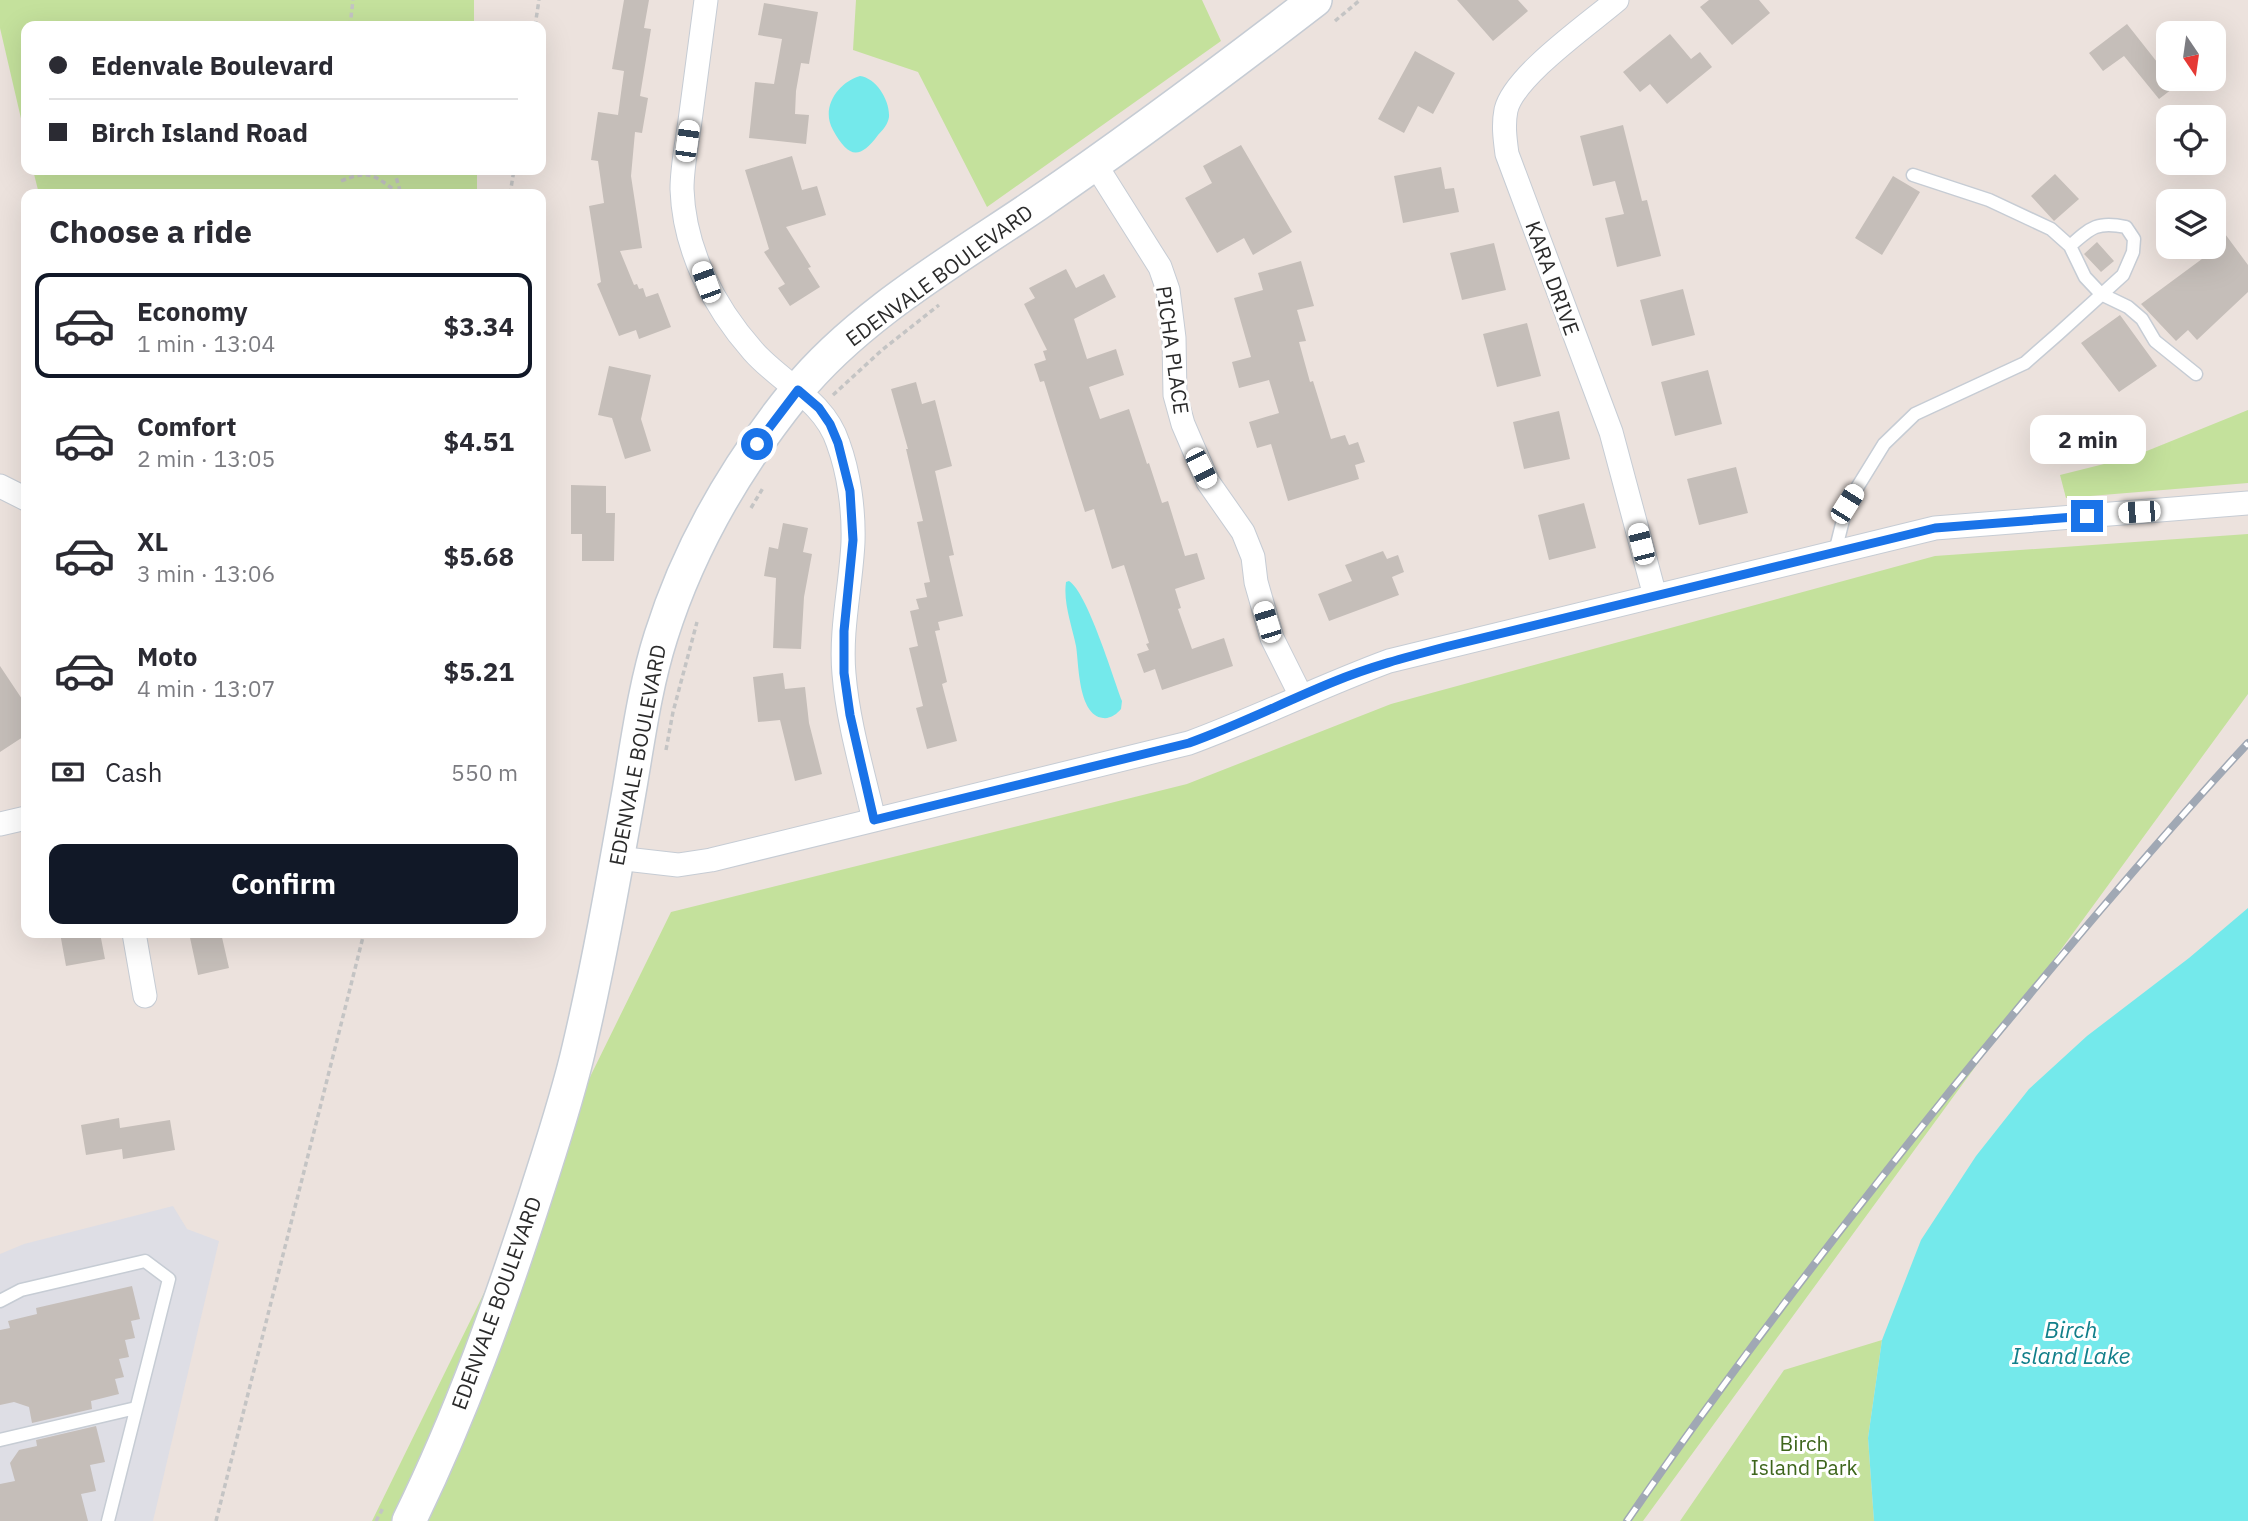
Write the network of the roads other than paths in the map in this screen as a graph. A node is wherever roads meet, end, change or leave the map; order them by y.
1 (706, 0) edge
2 (1617, 0) edge
3 (1324, 11) edge
4 (1095, 164) junction
5 (1913, 175) dead end
6 (2070, 246) junction
7 (2101, 294) junction
8 (2196, 374) dead end
9 (808, 399) junction
10 (0, 486) edge
11 (21, 496) edge
12 (2248, 503) edge
13 (1835, 552) junction
14 (1655, 596) junction
15 (1301, 696) junction
16 (21, 819) edge
17 (874, 820) junction
18 (0, 824) edge
19 (617, 858) junction
20 (135, 938) edge
21 (145, 996) dead end
22 (0, 1301) edge
23 (136, 1408) junction
24 (0, 1440) edge
25 (399, 1509) edge
26 (108, 1521) edge

1 - 9 street
2 - 14 street, KARA DRIVE
3 - 4 street, EDENVALE BOULEVARD
4 - 9 street, EDENVALE BOULEVARD
4 - 15 street, PICHA PLACE
5 - 6 lane
6 - 7 lane
6 - 7 lane
7 - 8 lane
7 - 13 lane
9 - 17 street
9 - 19 street, EDENVALE BOULEVARD
10 - 11 street
12 - 13 street
13 - 14 street
14 - 15 street
15 - 17 street
16 - 18 street
17 - 19 street
19 - 25 street, EDENVALE BOULEVARD
20 - 21 street
22 - 23 lane
23 - 24 lane
23 - 26 lane

